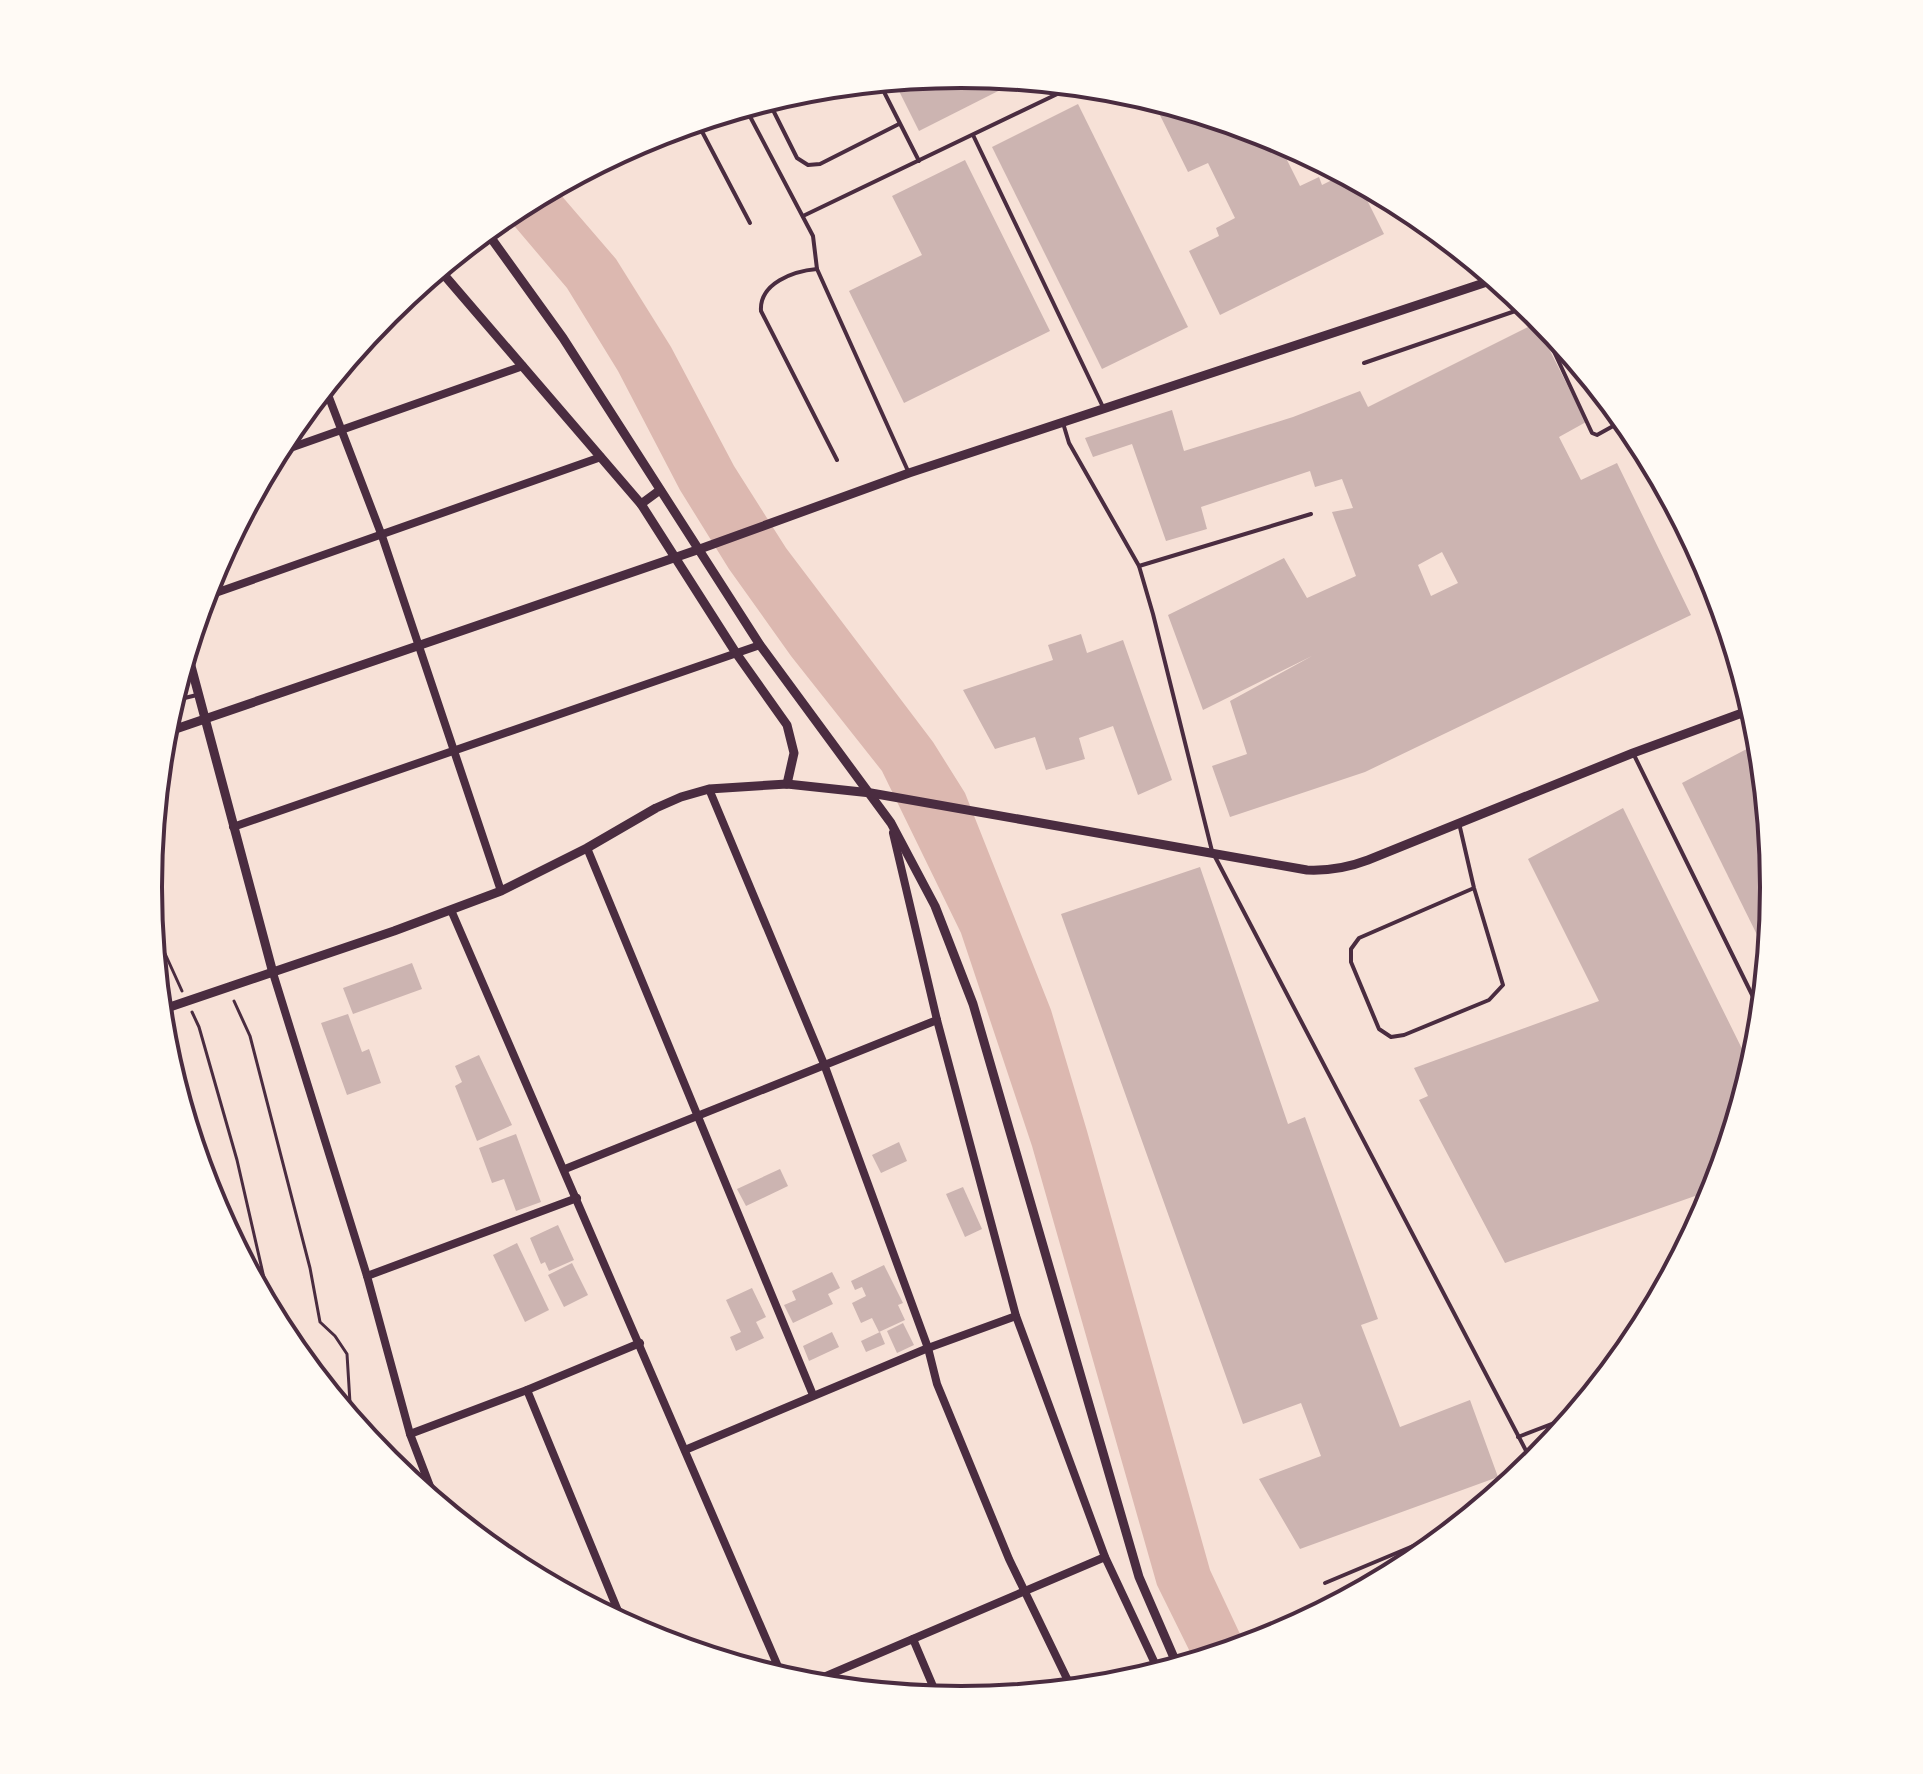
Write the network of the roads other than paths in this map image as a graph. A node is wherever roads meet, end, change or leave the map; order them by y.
1 (884, 92) edge
2 (1057, 94) edge
3 (773, 111) edge
4 (750, 116) edge
5 (899, 124) junction
6 (702, 131) edge
7 (973, 135) junction
8 (919, 161) junction
9 (803, 216) junction
10 (750, 223) dead end
11 (493, 241) edge
12 (817, 269) junction
13 (446, 277) edge
14 (1484, 283) edge
15 (1515, 311) edge
16 (1554, 352) edge
17 (1364, 363) dead end
18 (523, 366) junction
19 (329, 399) edge
20 (1103, 408) junction
21 (1062, 421) junction
22 (1613, 426) edge
23 (341, 431) junction
24 (295, 447) edge
25 (601, 457) junction
26 (837, 460) dead end
27 (909, 473) junction
28 (660, 490) junction
29 (641, 504) junction
30 (1311, 514) dead end
31 (382, 536) junction
32 (697, 550) junction
33 (676, 557) junction
34 (1139, 566) junction
35 (219, 592) edge
36 (418, 644) junction
37 (760, 645) junction
38 (736, 653) junction
39 (193, 671) edge
40 (199, 694) junction
41 (186, 697) edge
42 (1741, 713) edge
43 (206, 720) junction
44 (179, 728) edge
45 (453, 751) junction
46 (1633, 753) junction
47 (787, 784) junction
48 (709, 789) junction
49 (871, 793) junction
50 (891, 823) junction
51 (1459, 823) junction
52 (233, 827) junction
53 (587, 848) junction
54 (1212, 851) junction
55 (1474, 888) junction
56 (501, 891) junction
57 (451, 910) junction
58 (273, 973) junction
59 (1753, 997) edge
60 (172, 1007) edge
61 (937, 1020) junction
62 (824, 1064) junction
63 (698, 1117) junction
64 (565, 1169) junction
65 (577, 1198) junction
66 (367, 1276) junction
67 (1016, 1316) junction
68 (640, 1343) junction
69 (928, 1348) junction
70 (527, 1390) junction
71 (813, 1395) junction
72 (1553, 1423) edge
73 (410, 1434) junction
74 (1518, 1437) junction
75 (685, 1450) junction
76 (1526, 1452) edge
77 (428, 1482) edge
78 (1411, 1547) edge
79 (1105, 1557) junction
80 (1325, 1583) dead end
81 (1027, 1592) junction
82 (617, 1608) edge
83 (913, 1639) junction
84 (1174, 1657) edge
85 (1154, 1662) edge
86 (777, 1664) edge
87 (829, 1675) edge
88 (1067, 1679) edge
89 (932, 1685) edge

1 - 5 lane
2 - 7 lane
3 - 5 lane
4 - 9 lane
5 - 8 lane
6 - 10 lane
7 - 8 lane
7 - 20 lane
8 - 9 lane
9 - 12 lane
11 - 28 street
12 - 26 lane
12 - 27 lane
13 - 18 street
14 - 20 street
15 - 17 lane
16 - 22 lane
18 - 23 street
18 - 25 street
19 - 23 street
20 - 21 street
21 - 27 street
21 - 34 lane
23 - 24 street
23 - 31 street
25 - 29 street
25 - 31 street
27 - 32 street
28 - 29 street
28 - 32 street
29 - 33 street
30 - 34 lane
31 - 35 street
31 - 36 street
32 - 33 street
32 - 37 street
33 - 36 street
33 - 38 street
34 - 54 lane
36 - 43 street
36 - 45 street
37 - 38 street
37 - 49 street
38 - 45 street
38 - 47 street
39 - 40 street
40 - 41 lane
40 - 43 street
42 - 46 street
43 - 44 street
43 - 52 street
45 - 52 street
45 - 56 street
46 - 51 street
46 - 59 lane
47 - 48 street
47 - 49 street
48 - 53 street
48 - 62 street
49 - 50 street
49 - 54 street
50 - 61 street
50 - 84 street
51 - 54 street
51 - 55 lane
52 - 58 street
53 - 56 street
53 - 63 street
54 - 74 lane
55 - 55 lane
56 - 57 street
57 - 58 street
57 - 64 street
58 - 60 street
58 - 66 street
61 - 62 street
61 - 67 street
62 - 63 street
62 - 69 street
63 - 64 street
63 - 71 street
64 - 65 street
65 - 66 street
65 - 68 street
66 - 73 street
67 - 69 street
67 - 79 street
68 - 70 street
68 - 75 street
69 - 71 street
69 - 81 street
70 - 73 street
70 - 82 street
71 - 75 street
72 - 74 lane
73 - 77 street
74 - 76 lane
75 - 86 street
78 - 80 lane
79 - 81 street
79 - 85 street
81 - 83 street
81 - 88 street
83 - 87 street
83 - 89 street

